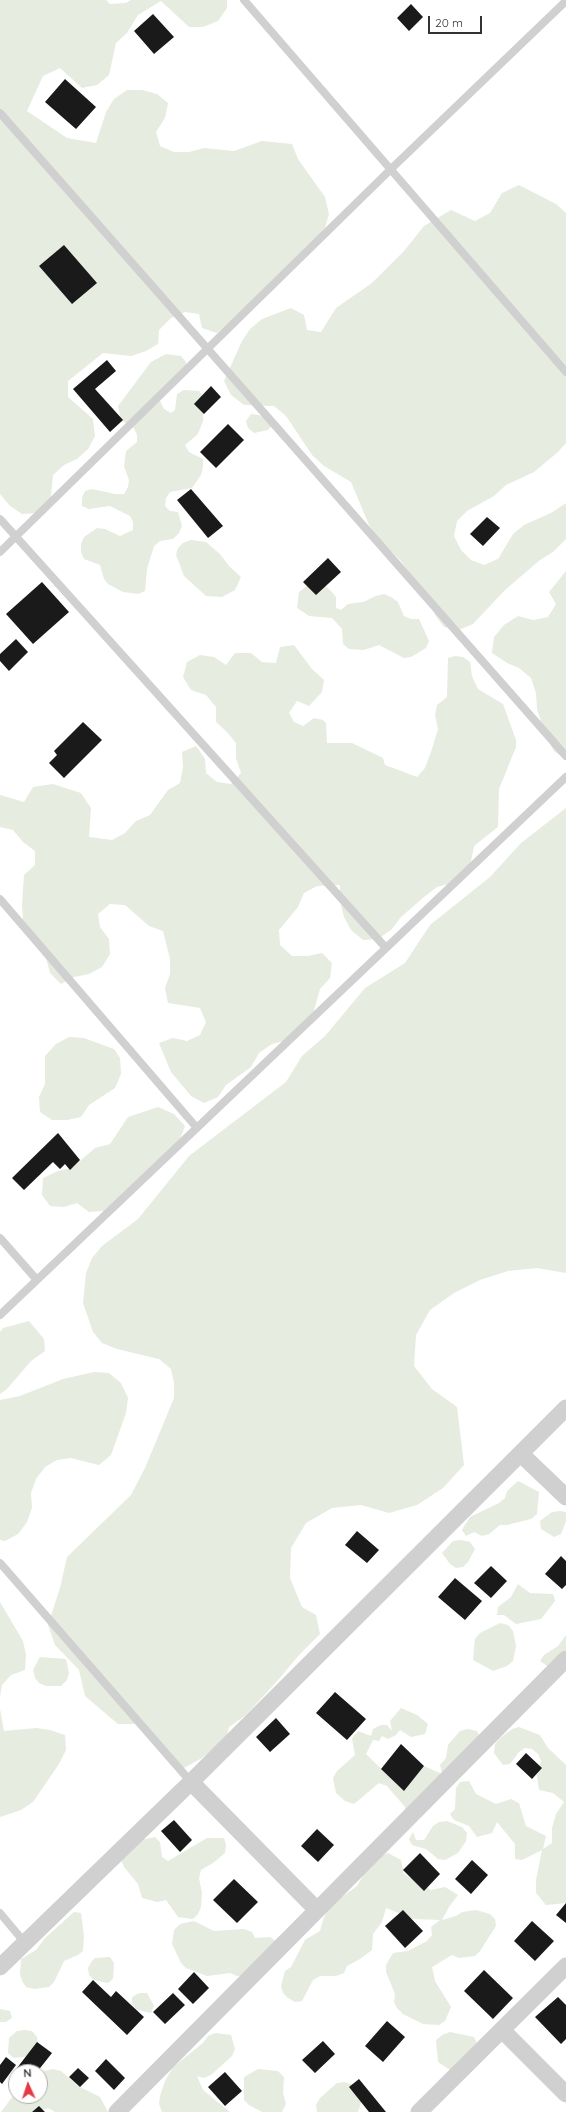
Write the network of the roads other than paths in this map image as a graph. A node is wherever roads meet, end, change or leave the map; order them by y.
1 (244, 0) edge
2 (566, 1) edge
3 (0, 113) edge
4 (391, 170) junction
5 (208, 350) junction
6 (566, 372) edge
7 (0, 519) edge
8 (16, 537) junction
9 (0, 552) edge
10 (566, 756) edge
11 (566, 777) edge
12 (0, 899) edge
13 (386, 948) junction
14 (196, 1128) junction
15 (0, 1238) edge
16 (37, 1280) junction
17 (0, 1315) edge
18 (566, 1408) edge
19 (521, 1454) junction
20 (566, 1497) edge
21 (0, 1563) edge
22 (566, 1659) edge
23 (191, 1782) junction
24 (317, 1910) junction
25 (0, 1913) edge
26 (25, 1943) junction
27 (566, 1966) edge
28 (0, 1967) edge
29 (502, 2030) junction
30 (566, 2094) edge
31 (117, 2112) edge
32 (419, 2112) edge

1 - 4 lane
2 - 4 lane
3 - 5 lane
4 - 5 lane
4 - 6 lane
5 - 8 lane
5 - 10 lane
7 - 8 lane
8 - 9 lane
8 - 13 lane
11 - 13 lane
12 - 14 lane
13 - 14 lane
14 - 16 lane
15 - 16 lane
16 - 17 lane
18 - 19 street
19 - 20 street
19 - 23 street
21 - 23 lane
22 - 24 street
23 - 24 street
23 - 26 street
24 - 31 street
25 - 26 lane
26 - 28 street
27 - 29 street
29 - 30 street
29 - 32 street

